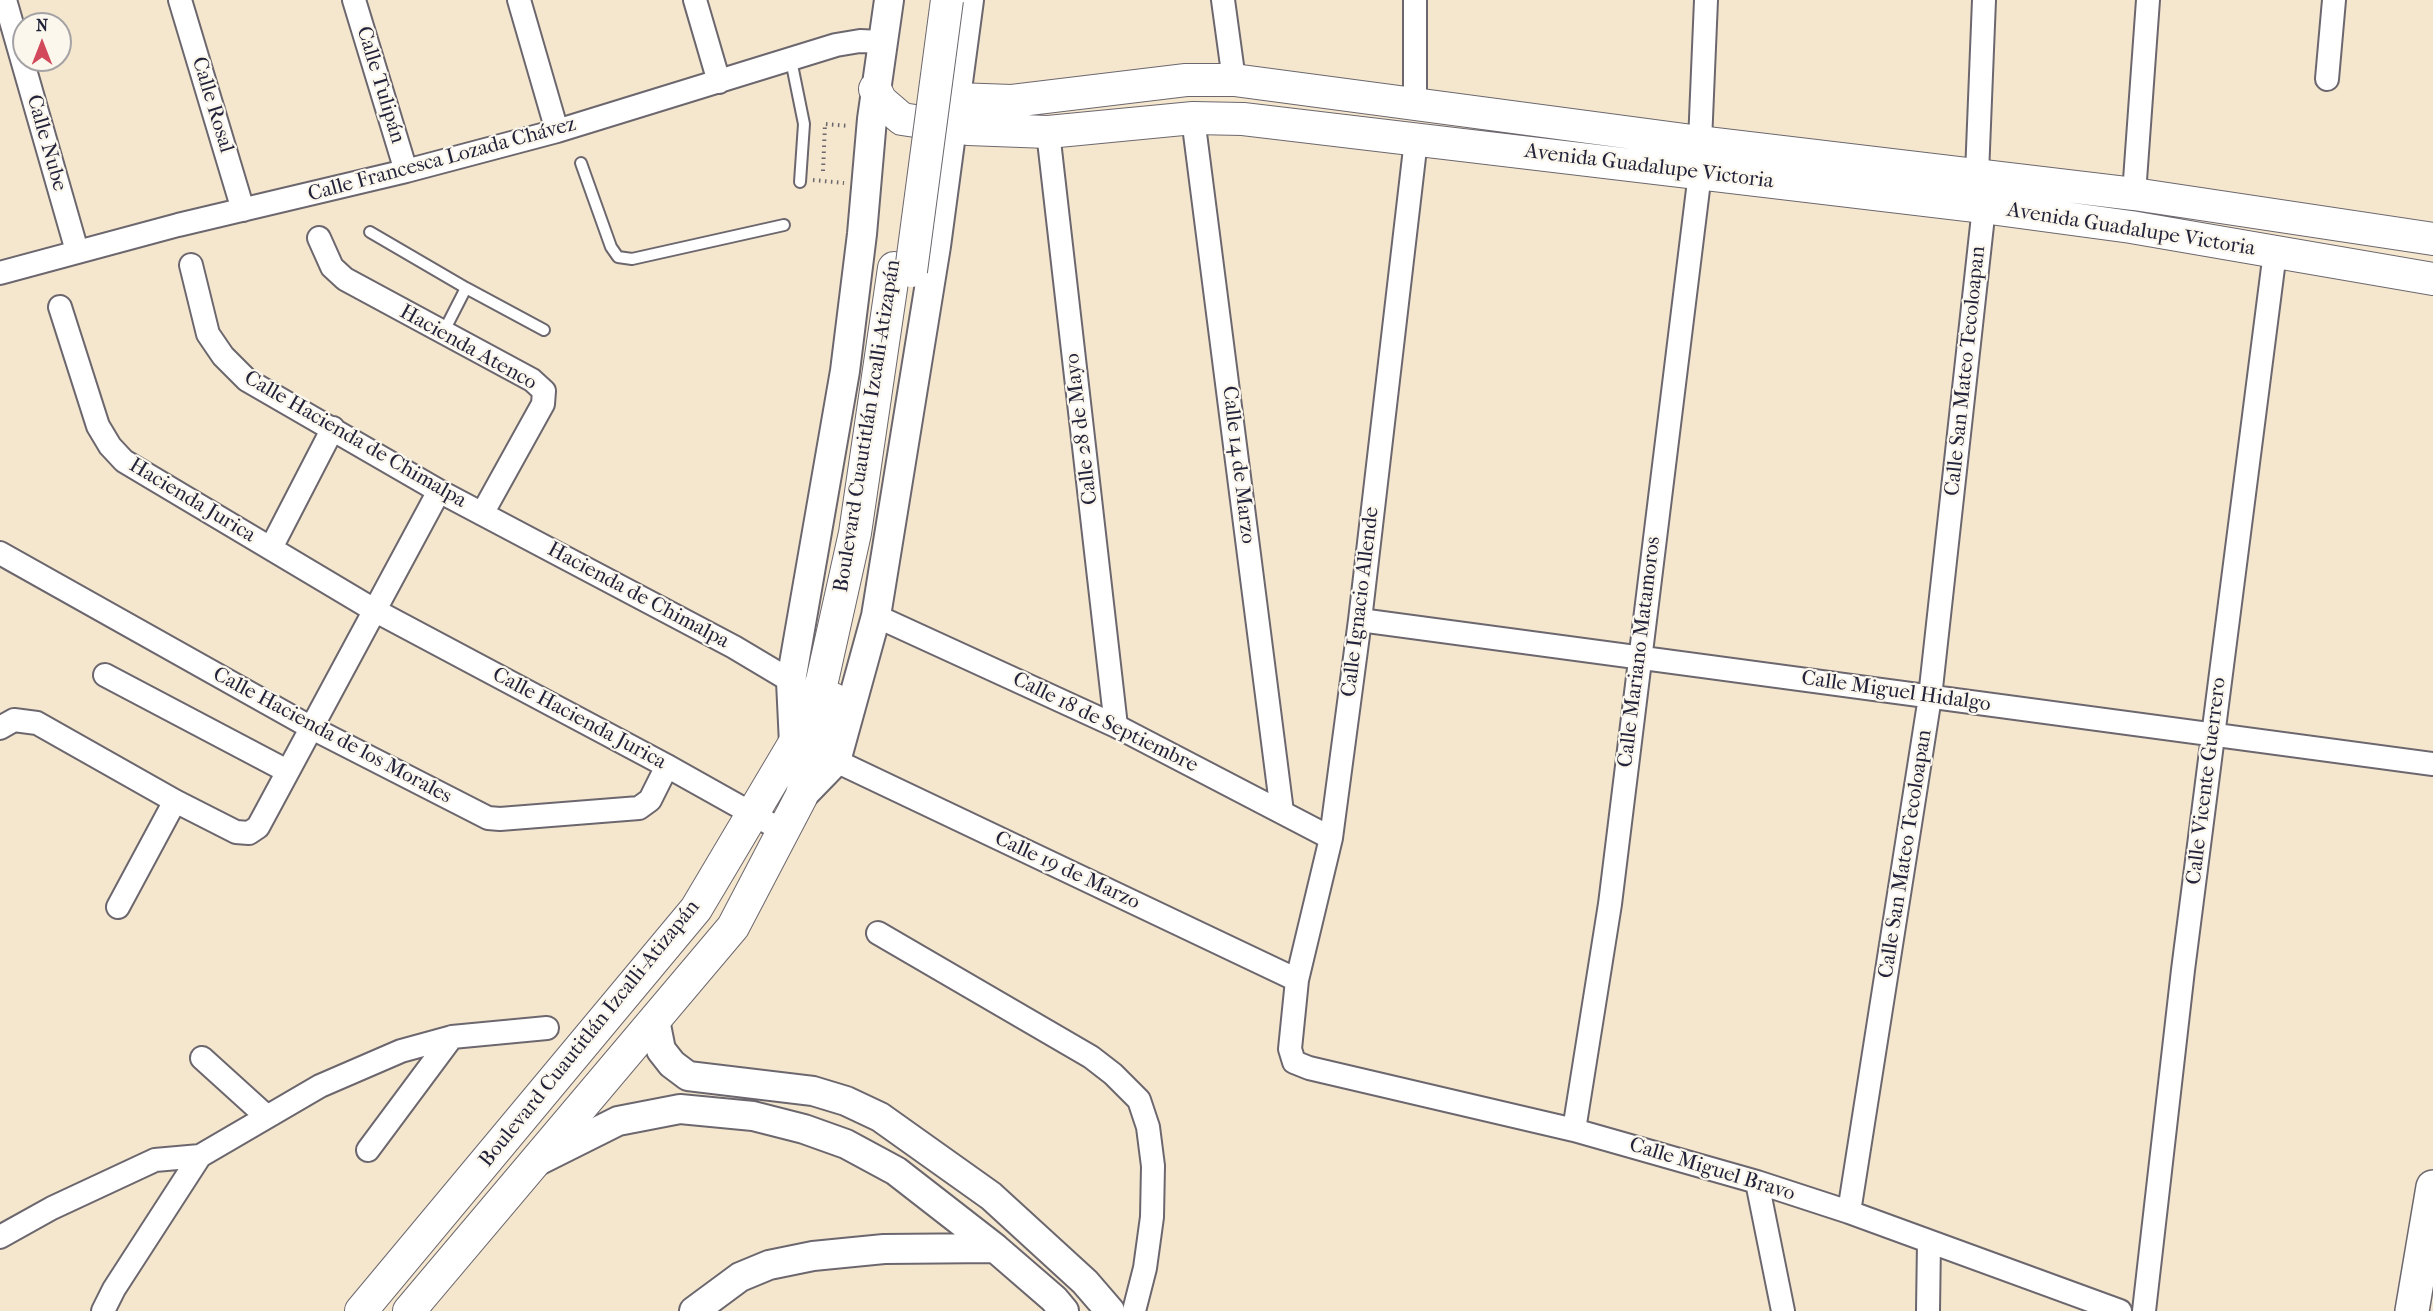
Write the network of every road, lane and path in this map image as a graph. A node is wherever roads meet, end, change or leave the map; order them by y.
1 (5, 0) edge
2 (180, 0) edge
3 (354, 0) edge
4 (519, 0) edge
5 (695, 0) edge
6 (889, 0) edge
7 (931, 0) edge
8 (947, 0) edge
9 (969, 0) edge
10 (1223, 0) edge
11 (1415, 0) edge
12 (1706, 0) edge
13 (1984, 0) edge
14 (2148, 0) edge
15 (2334, 0) edge
16 (882, 42) junction
17 (791, 60) junction
18 (2327, 79) dead end
19 (1234, 80) junction
20 (719, 82) junction
21 (875, 89) junction
22 (1415, 103) junction
23 (953, 112) junction
24 (1193, 118) junction
25 (853, 126) dead end
26 (557, 131) junction
27 (1048, 132) junction
28 (1416, 140) junction
29 (1700, 142) junction
30 (581, 163) dead end
31 (406, 171) junction
32 (823, 171) dead end
33 (1700, 174) junction
34 (1977, 174) junction
35 (800, 180) joint
36 (856, 184) dead end
37 (2134, 194) junction
38 (1984, 207) junction
39 (243, 210) junction
40 (784, 225) dead end
41 (370, 232) dead end
42 (319, 238) dead end
43 (2433, 239) edge
44 (77, 251) junction
45 (2275, 252) junction
46 (191, 265) dead end
47 (0, 273) edge
48 (2433, 279) edge
49 (466, 288) junction
50 (60, 307) dead end
51 (544, 330) dead end
52 (443, 333) junction
53 (333, 428) junction
54 (439, 490) junction
55 (482, 514) junction
56 (271, 548) junction
57 (0, 553) edge
58 (374, 610) junction
59 (876, 616) junction
60 (1360, 620) junction
61 (1639, 657) junction
62 (105, 675) dead end
63 (817, 682) junction
64 (1930, 697) junction
65 (1116, 726) junction
66 (310, 727) junction
67 (0, 728) edge
68 (2213, 735) junction
69 (836, 761) junction
70 (2433, 764) edge
71 (667, 766) junction
72 (287, 771) junction
73 (801, 797) junction
74 (175, 801) junction
75 (1282, 812) junction
76 (753, 813) junction
77 (783, 831) junction
78 (1331, 838) junction
79 (118, 907) dead end
80 (878, 933) dead end
81 (1297, 980) junction
82 (655, 1020) junction
83 (547, 1028) dead end
84 (452, 1037) junction
85 (202, 1058) dead end
86 (1294, 1062) joint
87 (266, 1116) junction
88 (1574, 1130) junction
89 (368, 1150) dead end
90 (201, 1156) junction
91 (533, 1164) junction
92 (1757, 1182) junction
93 (2433, 1187) edge
94 (1849, 1212) junction
95 (0, 1237) edge
96 (1929, 1242) junction
97 (995, 1248) junction
98 (103, 1311) edge
99 (362, 1311) edge
100 (409, 1311) edge
101 (694, 1311) edge
102 (1064, 1311) edge
103 (1110, 1311) edge
104 (1134, 1311) edge
105 (1783, 1311) edge
106 (1928, 1311) edge
107 (2120, 1311) edge
108 (2144, 1311) edge
109 (2412, 1311) edge

1 - 44 street, Calle Nube
2 - 39 street, Calle Rosal
3 - 31 street, Calle Tulipán
4 - 26 street
5 - 20 street
6 - 16 street
7 - 63 main road, Boulevard Cuautitlán Izcalli-Atizapán
8 - 63 main road, Boulevard Cuautitlán Izcalli-Atizapán, bridge
9 - 23 street
10 - 19 street
11 - 22 street
12 - 29 street
13 - 34 street
14 - 37 street
15 - 18 street
16 - 17 street, Calle Francesca Lozada Chávez
16 - 21 street
17 - 20 street, Calle Francesca Lozada Chávez
17 - 35 lane
19 - 22 main road, Avenida Guadalupe Victoria
19 - 23 main road, Avenida Guadalupe Victoria
20 - 26 street, Calle Francesca Lozada Chávez
21 - 23 main road, Avenida Guadalupe Victoria
21 - 63 street
22 - 29 main road, Avenida Guadalupe Victoria
23 - 27 main road, Avenida Guadalupe Victoria
23 - 59 street
24 - 27 main road, Avenida Guadalupe Victoria
24 - 28 main road, Avenida Guadalupe Victoria
24 - 75 street, Calle 14 de Marzo
25 - 32 path
26 - 31 street, Calle Francesca Lozada Chávez
27 - 65 street, Calle 28 de Mayo
28 - 33 main road, Avenida Guadalupe Victoria
28 - 60 street, Calle Ignacio Allende
29 - 34 main road, Avenida Guadalupe Victoria
30 - 40 lane
31 - 39 street, Calle Francesca Lozada Chávez
33 - 38 main road, Avenida Guadalupe Victoria
33 - 61 street, Calle Mariano Matamoros
34 - 37 main road, Avenida Guadalupe Victoria
35 - 36 path
37 - 43 main road, Avenida Guadalupe Victoria
38 - 45 main road, Avenida Guadalupe Victoria
38 - 64 street, Calle San Mateo Tecoloapan
39 - 44 street, Calle Francesca Lozada Chávez
41 - 49 lane
42 - 52 street, Hacienda Atenco
44 - 47 street, Calle Francesca Lozada Chávez
45 - 48 main road, Avenida Guadalupe Victoria
45 - 68 street, Calle Vicente Guerrero
46 - 53 street, Calle Hacienda de Chimalpa
49 - 51 lane
49 - 52 lane
50 - 56 street, Hacienda Jurica
52 - 55 street, Hacienda Atenco
53 - 54 street, Calle Hacienda de Chimalpa
53 - 56 street
54 - 55 street, Calle Hacienda de Chimalpa
54 - 58 street
55 - 63 street, Hacienda de Chimalpa
56 - 58 street, Hacienda Jurica
57 - 66 street, Calle Hacienda de los Morales
58 - 66 street
58 - 71 street, Calle Hacienda Jurica
59 - 65 street, Calle 18 de Septiembre
59 - 69 street
60 - 61 street, Calle Miguel Hidalgo
60 - 78 street, Calle Ignacio Allende
61 - 64 street, Calle Miguel Hidalgo
61 - 88 street, Calle Mariano Matamoros
62 - 72 street
63 - 73 main road, Boulevard Cuautitlán Izcalli-Atizapán
63 - 76 main road, Boulevard Cuautitlán Izcalli-Atizapán
64 - 68 street, Calle Miguel Hidalgo
64 - 94 street, Calle San Mateo Tecoloapan
65 - 75 street, Calle 18 de Septiembre
66 - 71 street, Calle Hacienda de los Morales
66 - 72 street
67 - 74 street
68 - 70 street, Calle Miguel Hidalgo
68 - 108 street, Calle Vicente Guerrero
69 - 73 street
69 - 81 street, Calle 19 de Marzo
71 - 76 street, Calle Hacienda Jurica
72 - 74 street
73 - 77 main road, Boulevard Cuautitlán Izcalli-Atizapán
74 - 79 street
75 - 78 street, Calle 18 de Septiembre
76 - 77 street, Calle Hacienda Jurica
76 - 99 main road, Boulevard Cuautitlán Izcalli-Atizapán
77 - 82 main road, Boulevard Cuautitlán Izcalli-Atizapán
78 - 81 street, Calle Ignacio Allende
80 - 104 street
81 - 86 street, Calle Ignacio Allende
82 - 91 main road, Boulevard Cuautitlán Izcalli-Atizapán
82 - 103 street
83 - 84 street
84 - 87 street
84 - 89 street
85 - 87 street
86 - 88 street, Calle Miguel Bravo
87 - 90 street
88 - 92 street, Calle Miguel Bravo
90 - 95 street
90 - 98 street
91 - 97 street
91 - 100 main road, Boulevard Cuautitlán Izcalli-Atizapán
92 - 94 street, Calle Miguel Bravo
92 - 105 street
93 - 109 main road
94 - 96 street, Calle Miguel Bravo
96 - 106 street
96 - 107 street, Calle Miguel Bravo
97 - 101 street
97 - 102 street

